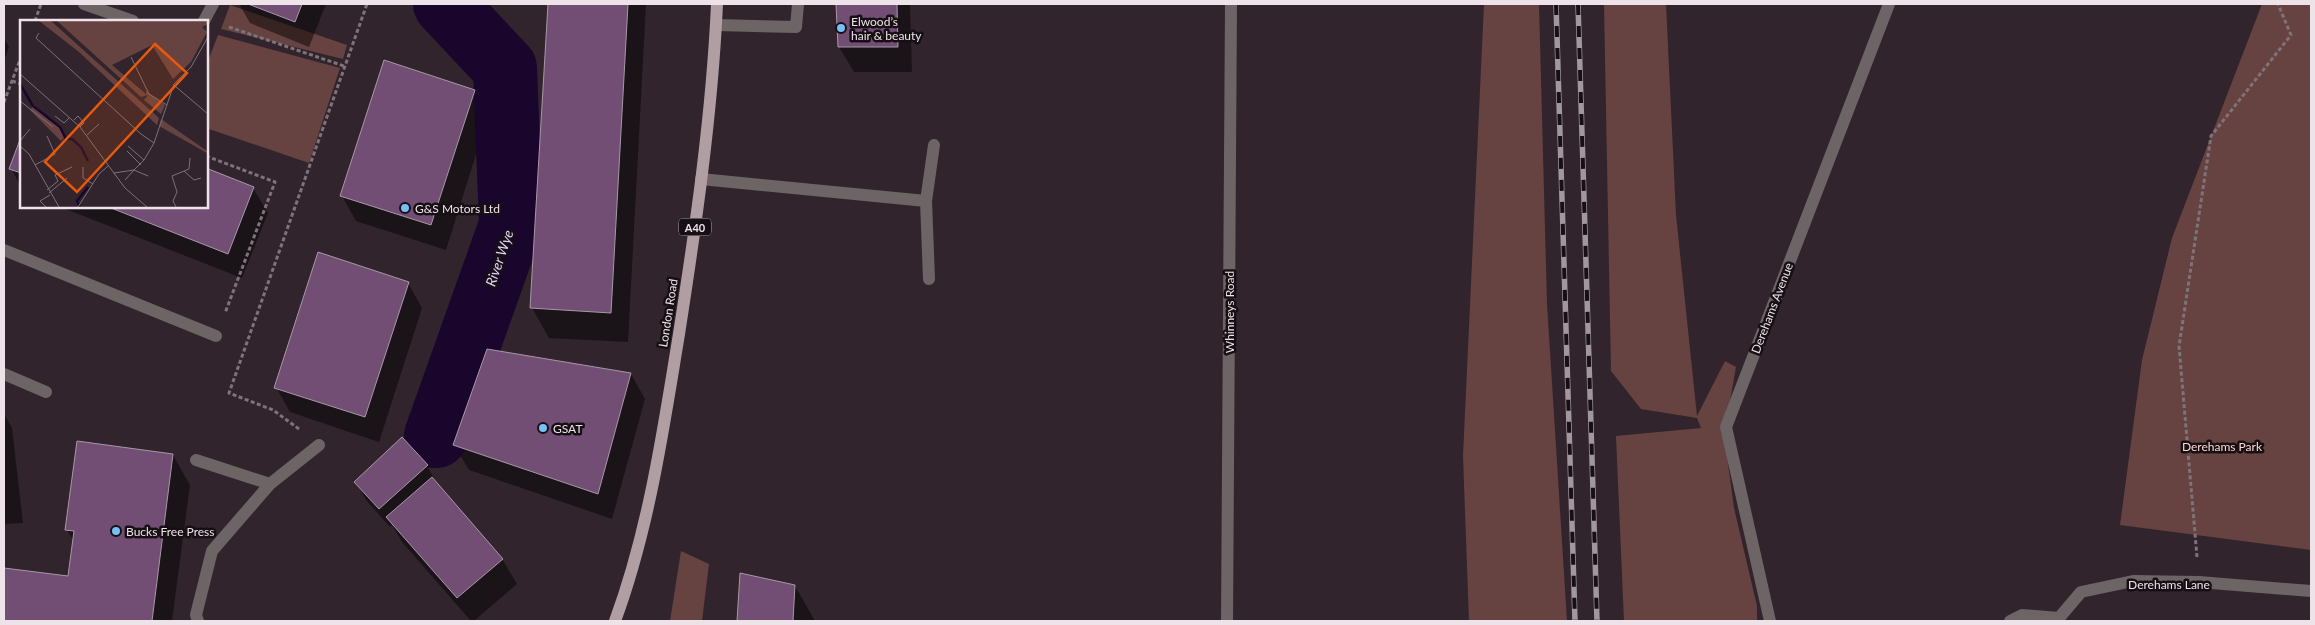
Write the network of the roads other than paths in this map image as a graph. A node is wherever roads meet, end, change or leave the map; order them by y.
1 (84, 4) edge
2 (212, 4) edge
3 (717, 4) edge
4 (798, 4) edge
5 (1231, 4) edge
6 (1889, 4) edge
7 (130, 20) edge
8 (204, 20) edge
9 (716, 25) junction
10 (934, 146) dead end
11 (701, 179) junction
12 (926, 201) junction
13 (4, 250) edge
14 (929, 279) dead end
15 (216, 336) road end
16 (4, 374) edge
17 (46, 392) dead end
18 (319, 445) road end
19 (196, 460) dead end
20 (270, 484) junction
21 (2311, 591) edge
22 (2060, 620) edge
23 (198, 621) edge
24 (615, 621) edge
25 (1227, 621) edge
26 (1770, 621) edge
27 (2010, 621) edge

1 - 7 street
2 - 8 street
3 - 9 main road, London Road / A40
4 - 9 street
5 - 25 street, Whinneys Road
6 - 26 street, Derehams Avenue
9 - 11 main road, London Road / A40
10 - 12 street
11 - 12 street
11 - 24 main road, London Road / A40
12 - 14 street
13 - 15 street
16 - 17 street
18 - 20 street
19 - 20 street
20 - 23 street
21 - 22 street, Derehams Lane
22 - 27 street, Derehams Lane

